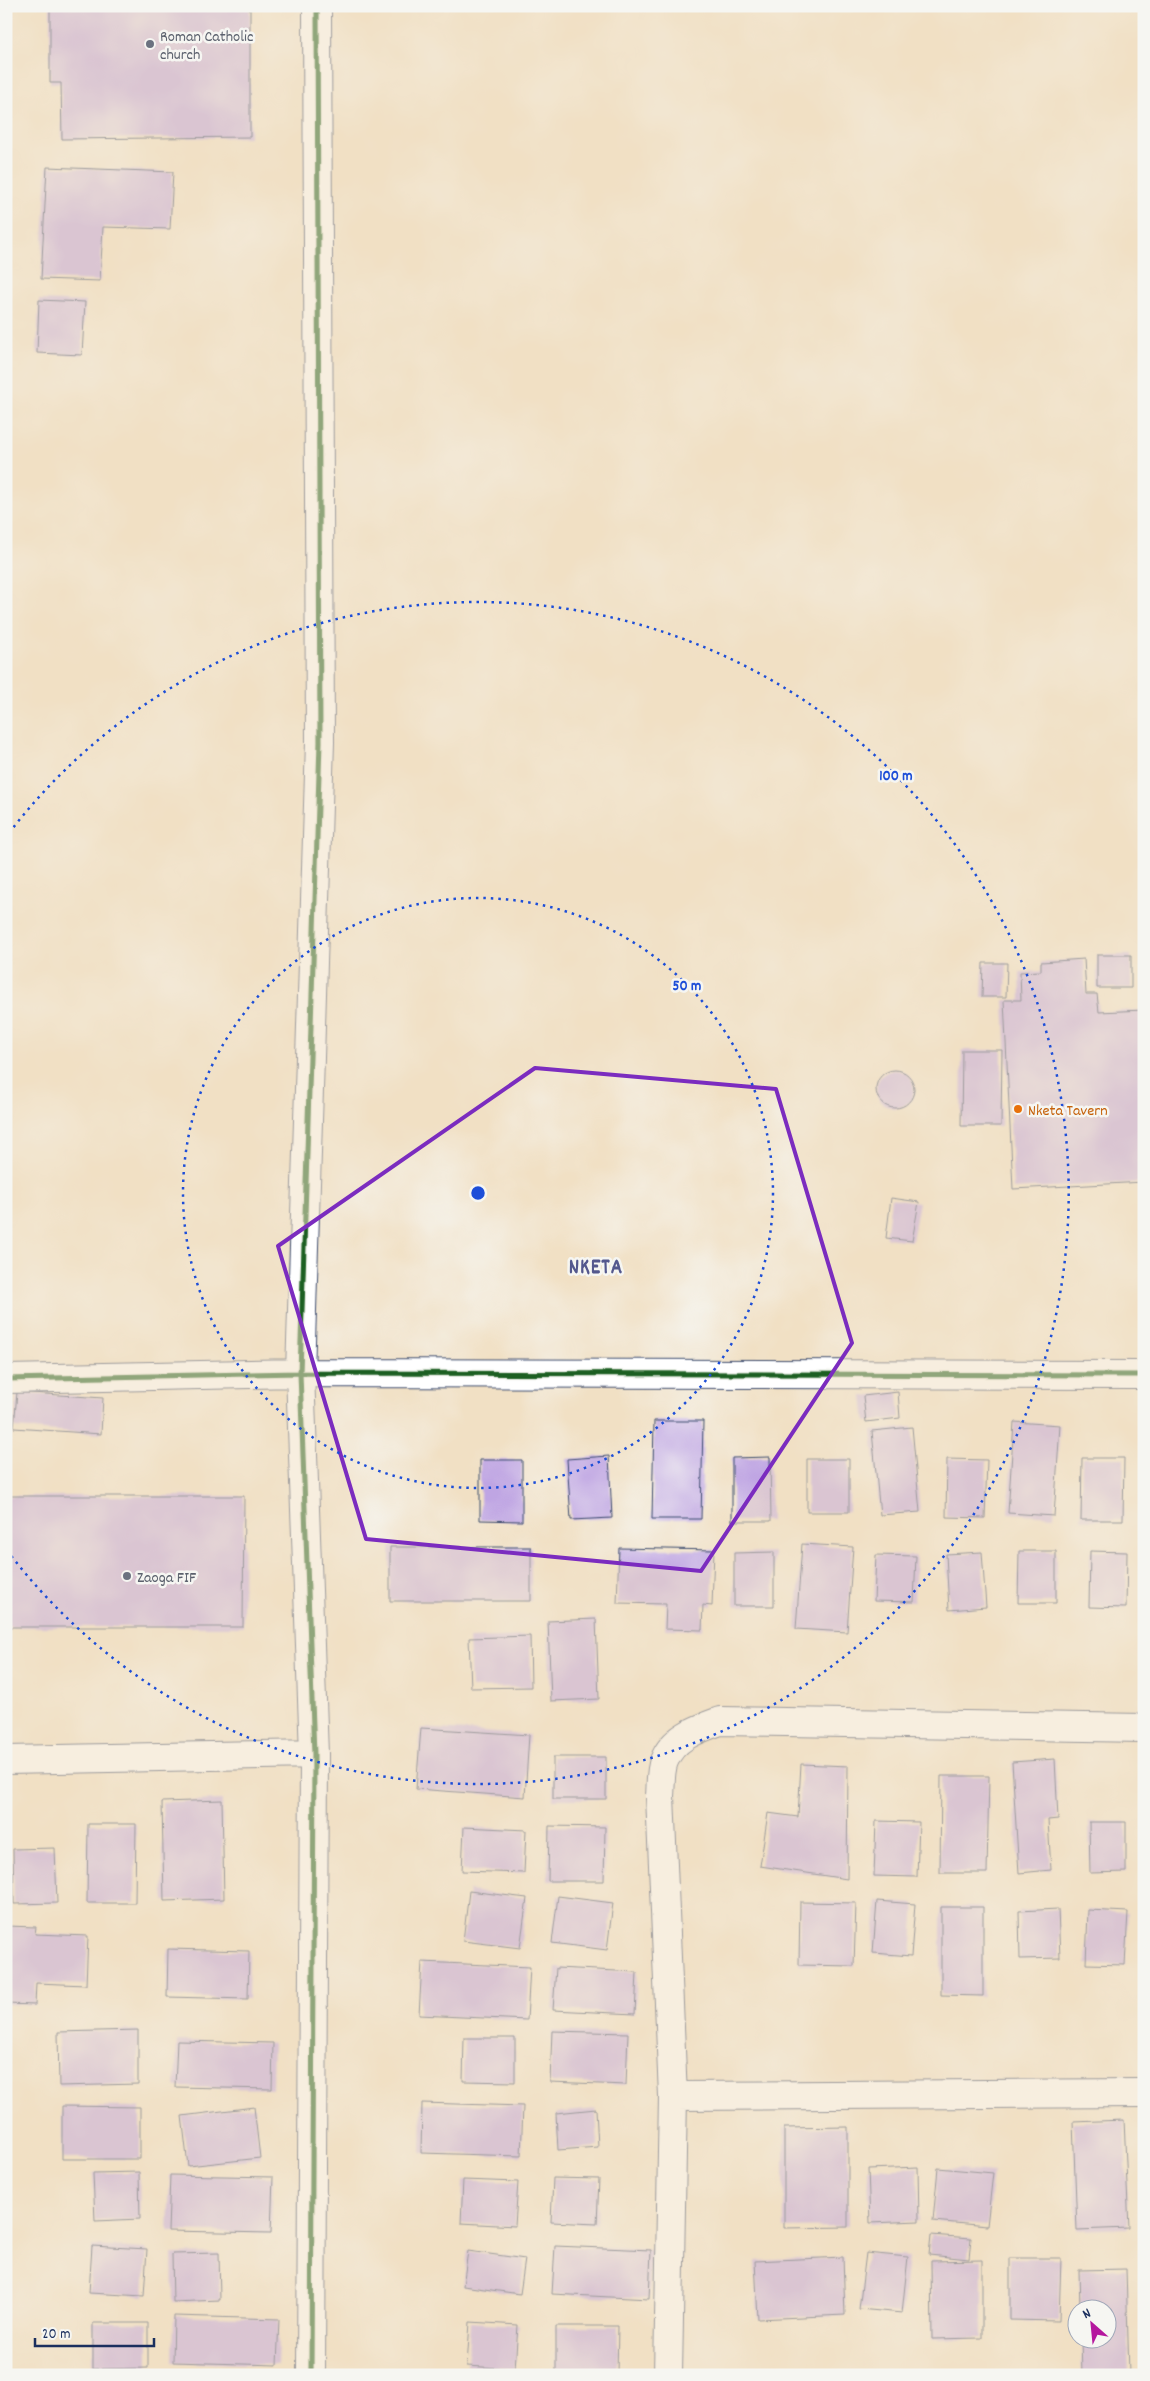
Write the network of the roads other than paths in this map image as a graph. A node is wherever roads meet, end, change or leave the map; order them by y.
1 (317, 6) edge
2 (300, 1373) junction
3 (1144, 1375) edge
4 (6, 1379) edge
5 (1144, 1728) edge
6 (314, 1754) junction
7 (6, 1760) edge
8 (1144, 2093) edge
9 (674, 2096) junction
10 (311, 2375) edge
11 (668, 2375) edge

1 - 2 street
2 - 3 street
2 - 4 street
2 - 6 street
5 - 9 street
6 - 7 street
6 - 10 street
8 - 9 street
9 - 11 street

